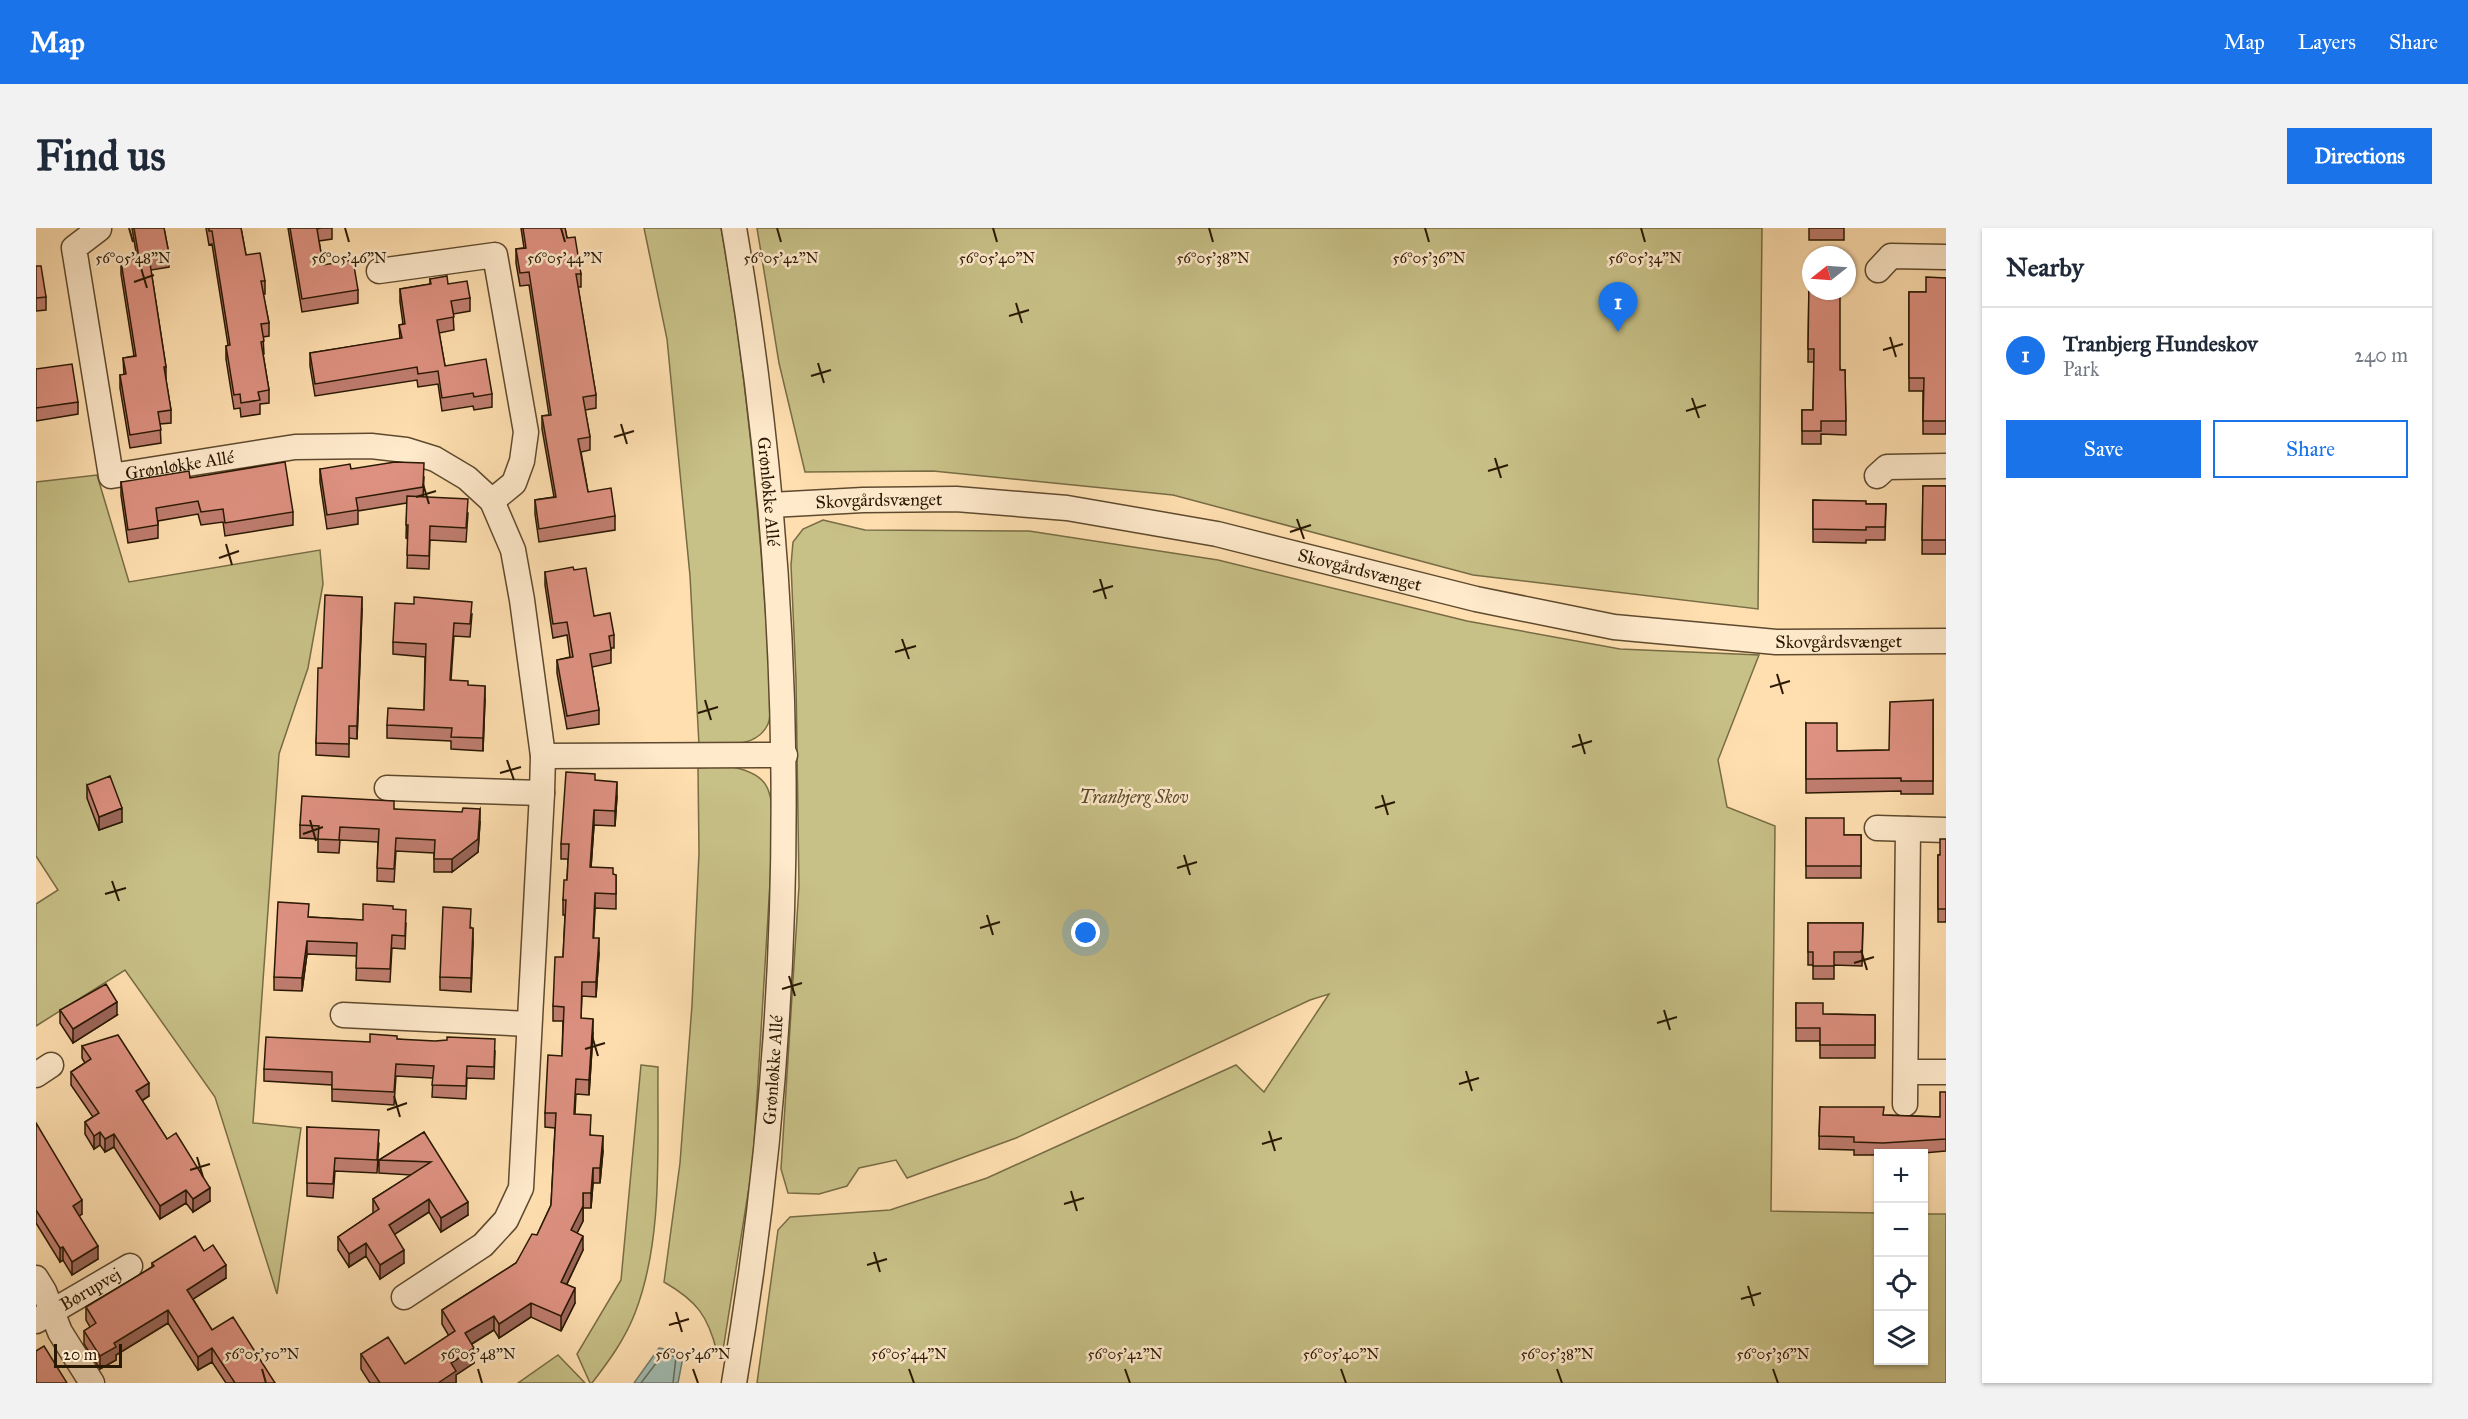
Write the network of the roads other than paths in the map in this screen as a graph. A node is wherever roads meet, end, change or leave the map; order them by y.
1 (734, 228) edge
2 (99, 229) edge
3 (1946, 257) edge
4 (1878, 270) dead end
5 (379, 271) dead end
6 (1946, 466) edge
7 (1877, 476) dead end
8 (492, 501) junction
9 (771, 505) junction
10 (1946, 641) edge
11 (785, 755) junction
12 (543, 756) junction
13 (387, 788) dead end
14 (543, 793) junction
15 (1877, 828) dead end
16 (1908, 829) junction
17 (1946, 830) edge
18 (343, 1015) dead end
19 (529, 1024) junction
20 (1906, 1072) junction
21 (1946, 1072) edge
22 (1905, 1104) dead end
23 (130, 1266) dead end
24 (36, 1278) edge
25 (405, 1297) dead end
26 (44, 1316) edge
27 (92, 1383) edge
28 (734, 1383) edge

1 - 9 street, Grønløkke Allé
2 - 8 street, Grønløkke Allé
3 - 4 street
5 - 8 street
6 - 7 street
8 - 12 street, Grønløkke Allé
9 - 10 street, Skovgårdsvænget
9 - 11 street, Grønløkke Allé
11 - 12 street
11 - 28 street, Grønløkke Allé
12 - 14 street, Grønløkke Allé
13 - 14 street
14 - 19 street, Grønløkke Allé
15 - 16 street
16 - 17 street
16 - 20 street
18 - 19 street
19 - 25 street, Grønløkke Allé
20 - 21 street
20 - 22 street
23 - 26 street, Børupvej
24 - 26 street, Børupvej
26 - 27 street, Børupvej

